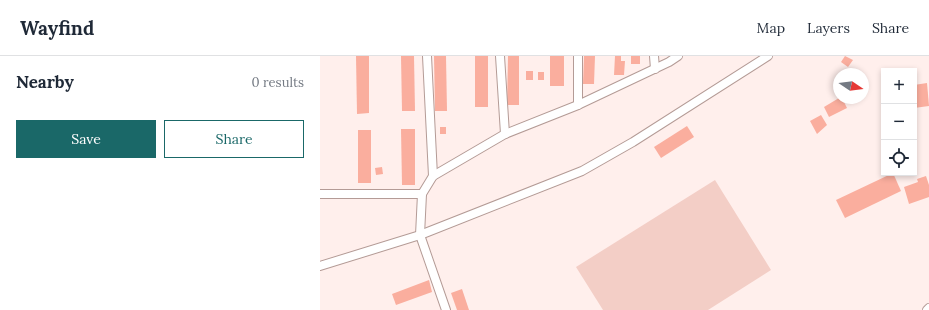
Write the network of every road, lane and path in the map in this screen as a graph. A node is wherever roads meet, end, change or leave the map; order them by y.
1 (427, 56) edge
2 (500, 56) edge
3 (578, 56) edge
4 (654, 56) edge
5 (678, 56) edge
6 (768, 56) edge
7 (655, 69) junction
8 (578, 105) junction
9 (505, 134) junction
10 (433, 176) junction
11 (320, 194) edge
12 (422, 194) junction
13 (420, 235) junction
14 (320, 266) edge
15 (446, 310) edge

1 - 10 street
2 - 9 street
3 - 8 street
4 - 7 street
5 - 7 street
6 - 13 street
7 - 8 street
8 - 9 street
9 - 10 street
10 - 12 street
11 - 12 street
12 - 13 street
13 - 14 street
13 - 15 street

